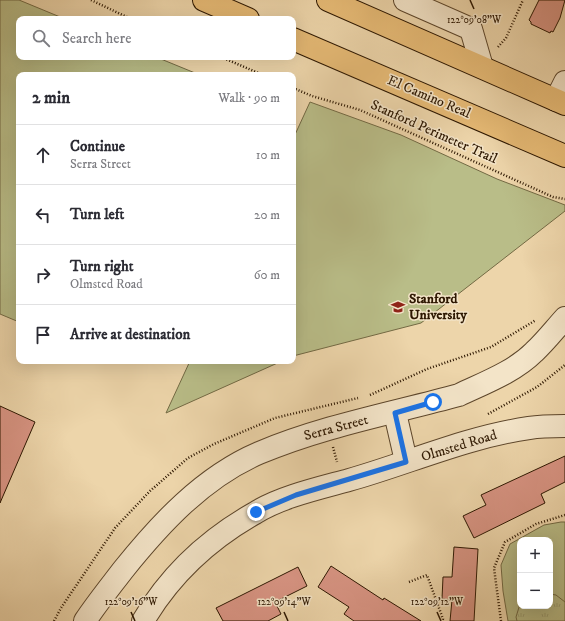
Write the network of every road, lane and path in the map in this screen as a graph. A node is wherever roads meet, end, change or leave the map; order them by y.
1 (92, 0) edge
2 (204, 0) edge
3 (328, 0) edge
4 (405, 0) edge
5 (523, 0) edge
6 (125, 16) edge
7 (241, 16) edge
8 (296, 39) edge
9 (228, 60) edge
10 (482, 67) junction
11 (256, 72) edge
12 (296, 89) edge
13 (562, 95) edge
14 (565, 156) edge
15 (565, 199) edge
16 (565, 318) edge
17 (565, 365) edge
18 (395, 413) junction
19 (486, 415) dead end
20 (565, 426) edge
21 (332, 443) dead end
22 (406, 462) junction
23 (338, 464) dead end
24 (565, 515) edge
25 (124, 570) junction
26 (409, 582) dead end
27 (85, 621) edge
28 (98, 621) edge
29 (143, 621) edge
30 (442, 621) edge
31 (501, 621) edge

1 - 6 path
2 - 7 main road
3 - 10 main road
4 - 10 street
5 - 10 path
8 - 14 main road, El Camino Real
9 - 11 path
10 - 13 main road
12 - 15 path, Stanford Perimeter Trail
16 - 18 street, Serra Street
17 - 19 path
18 - 22 street
18 - 25 street, Serra Street
20 - 22 street, Olmsted Road
21 - 23 path
22 - 29 street, Olmsted Road
24 - 31 path
25 - 27 street, Serra Street
25 - 28 street, Serra Street
26 - 30 path

